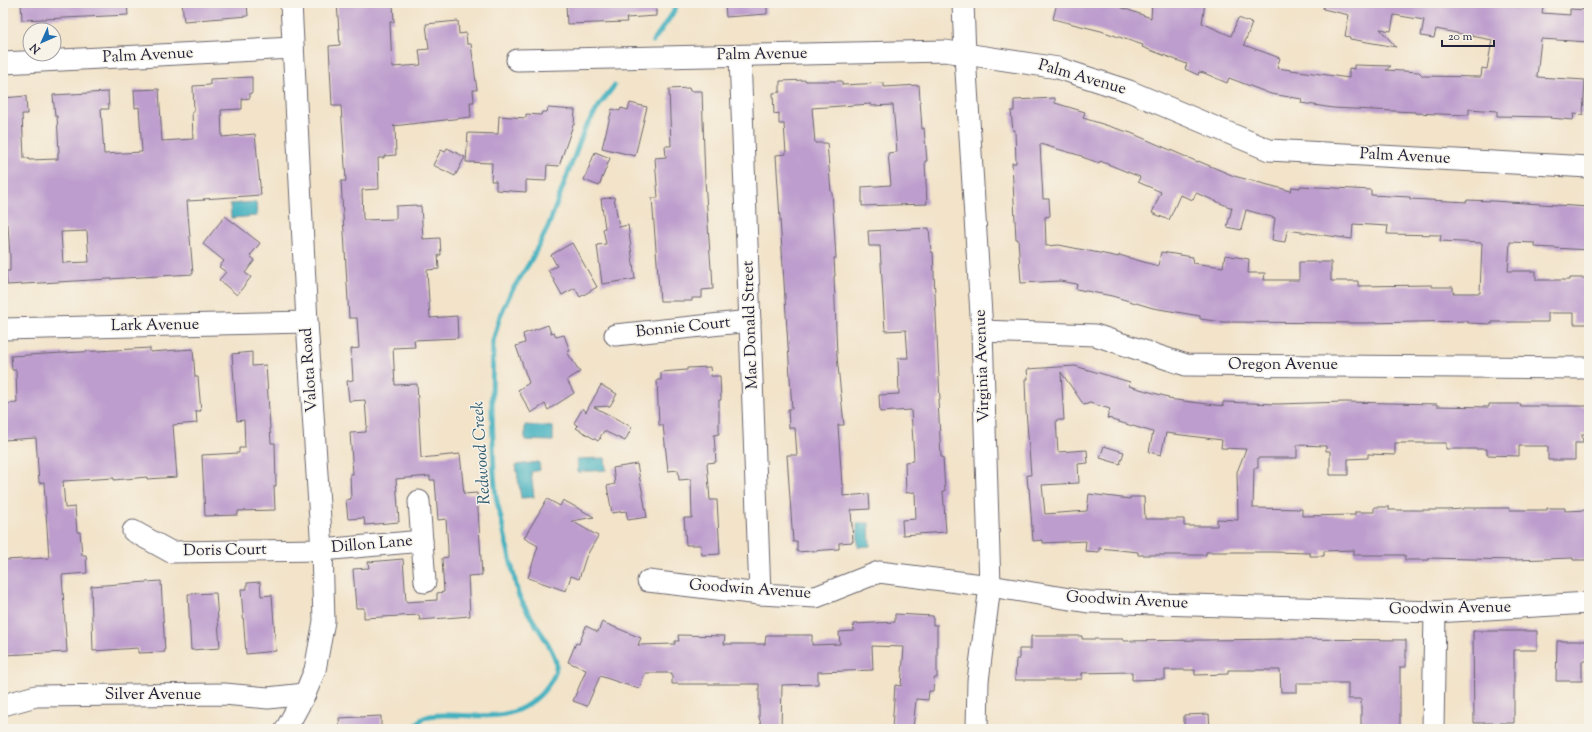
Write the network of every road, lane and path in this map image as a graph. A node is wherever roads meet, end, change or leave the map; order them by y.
1 (291, 3) edge
2 (963, 3) edge
3 (293, 48) junction
4 (965, 55) junction
5 (740, 56) junction
6 (517, 60) dead end
7 (3, 63) edge
8 (1589, 167) edge
9 (750, 321) junction
10 (307, 322) junction
11 (3, 329) edge
12 (982, 331) junction
13 (615, 335) dead end
14 (1589, 368) edge
15 (419, 501) dead end
16 (132, 531) dead end
17 (422, 541) junction
18 (322, 550) junction
19 (648, 581) dead end
20 (425, 582) dead end
21 (990, 586) junction
22 (760, 594) junction
23 (1589, 603) edge
24 (1435, 612) junction
25 (305, 694) junction
26 (3, 705) edge
27 (286, 729) edge
28 (977, 729) edge
29 (1433, 729) edge

1 - 3 street, Valota Road
2 - 4 street, Virginia Avenue
3 - 7 street, Palm Avenue
3 - 10 street, Valota Road
4 - 5 street, Palm Avenue
4 - 8 street, Palm Avenue
4 - 12 street, Virginia Avenue
5 - 6 street, Palm Avenue
5 - 9 street, Mac Donald Street
9 - 13 street, Bonnie Court
9 - 22 street, Mac Donald Street
10 - 11 street, Lark Avenue
10 - 18 street, Valota Road
12 - 14 street, Oregon Avenue
12 - 21 street, Virginia Avenue
15 - 17 street, Dillon Lane
16 - 18 street, Doris Court
17 - 18 street, Dillon Lane
17 - 20 street, Dillon Lane
18 - 25 street, Valota Road
19 - 22 street, Goodwin Avenue
21 - 22 street, Goodwin Avenue
21 - 24 street, Goodwin Avenue
21 - 28 street, Virginia Avenue
23 - 24 street, Goodwin Avenue
24 - 29 street
25 - 26 street, Silver Avenue
25 - 27 street, Valota Road

